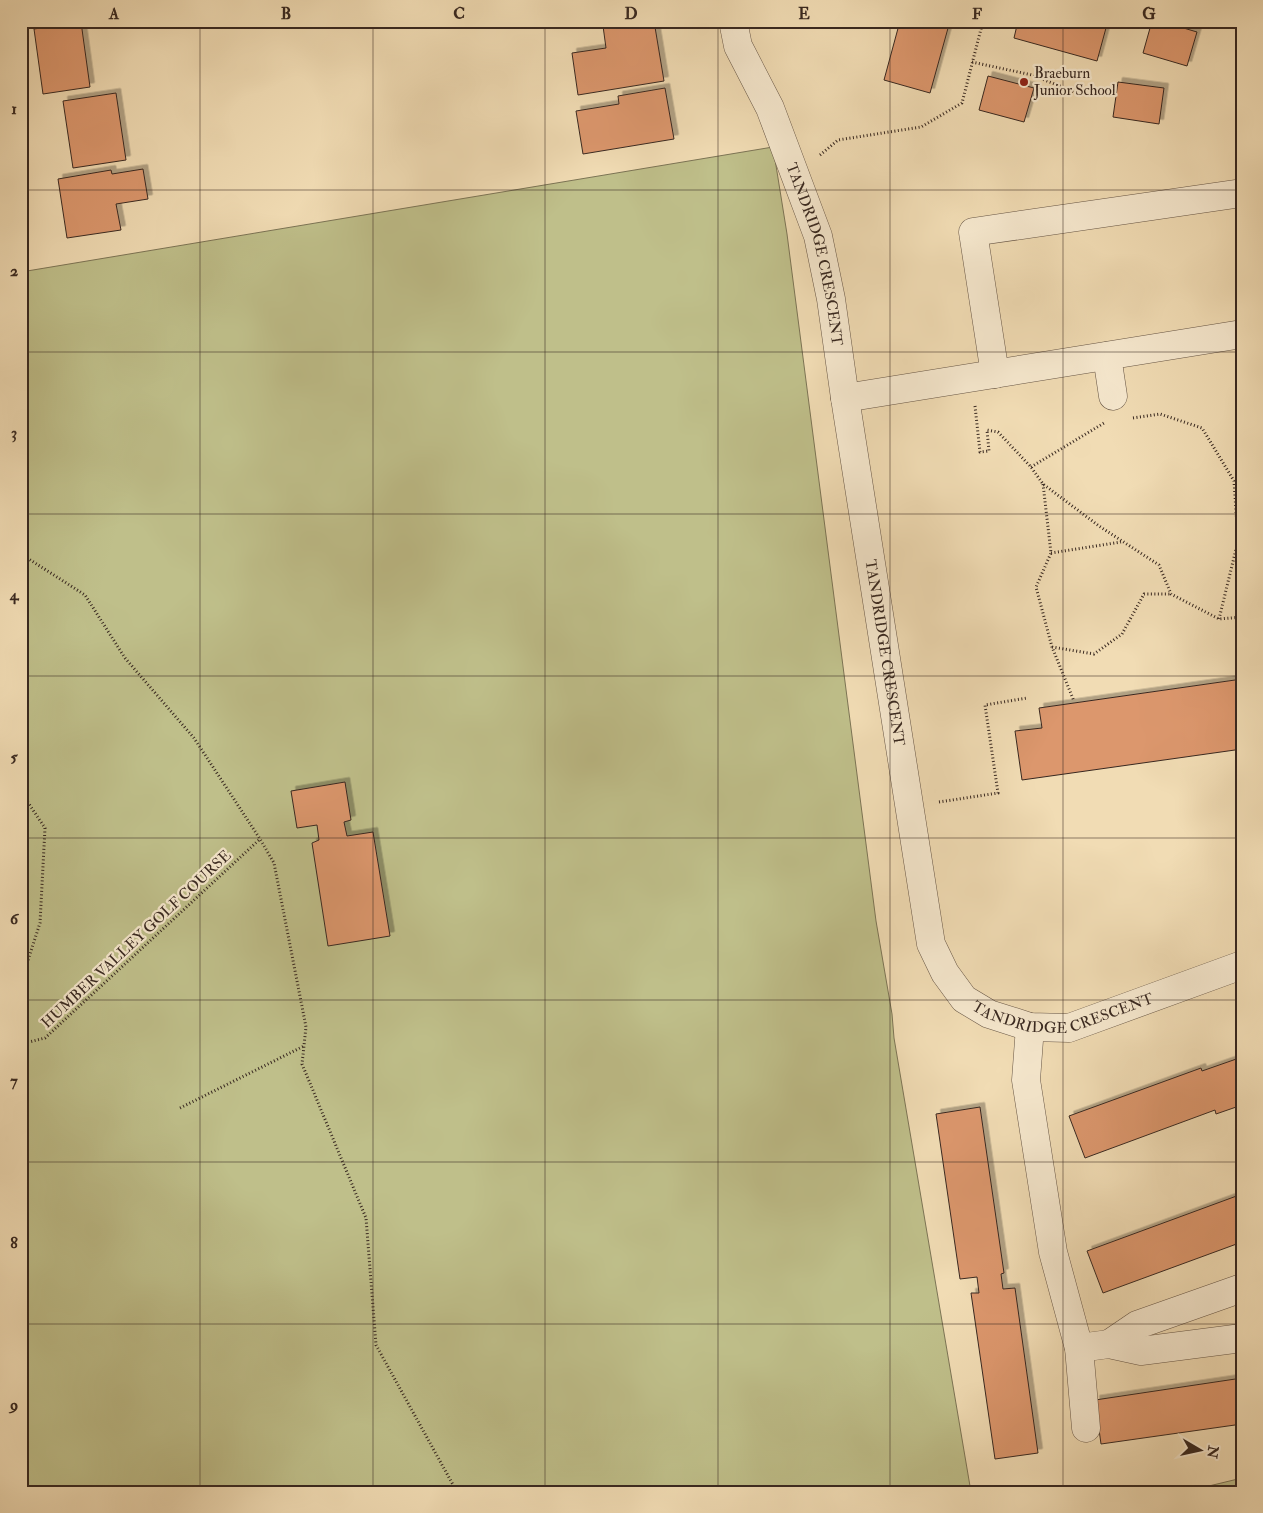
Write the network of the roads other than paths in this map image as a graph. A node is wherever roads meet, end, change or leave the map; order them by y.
1 (733, 21) edge
2 (1242, 192) edge
3 (1242, 334) edge
4 (1107, 356) junction
5 (983, 376) junction
6 (1113, 396) dead end
7 (845, 398) junction
8 (1242, 965) edge
9 (1030, 1028) junction
10 (1242, 1288) edge
11 (1242, 1338) edge
12 (1109, 1344) junction
13 (1079, 1348) junction
14 (1086, 1428) dead end

1 - 7 street, TANDRIDGE CRESCENT
2 - 5 street
3 - 4 street
4 - 5 street
4 - 6 street
5 - 7 street
7 - 9 street, TANDRIDGE CRESCENT
8 - 9 street, TANDRIDGE CRESCENT
9 - 13 street
10 - 12 street
11 - 12 street
12 - 13 street
13 - 14 street

